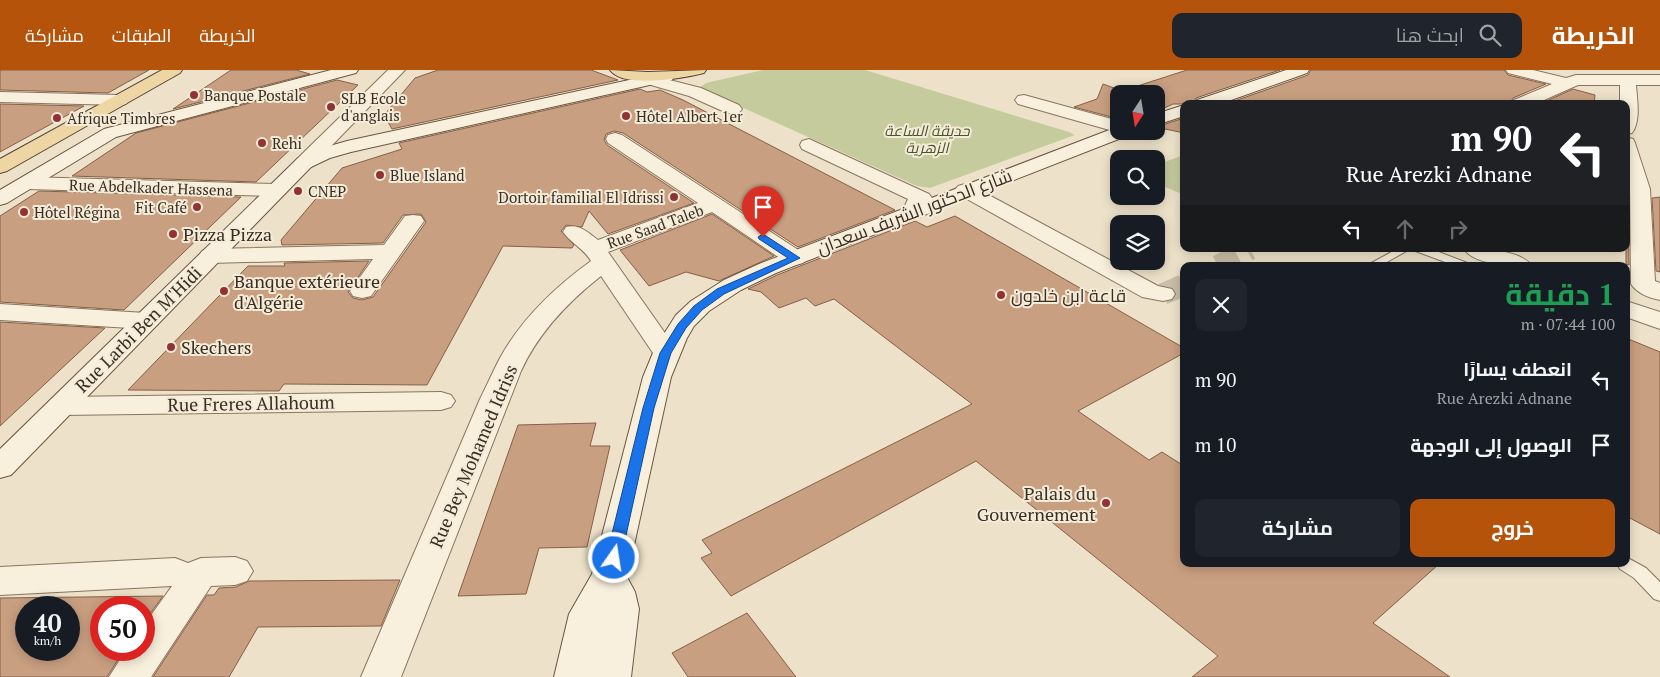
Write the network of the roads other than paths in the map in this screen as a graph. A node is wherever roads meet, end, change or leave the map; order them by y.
1 (174, 70) edge
2 (350, 70) edge
3 (397, 70) edge
4 (618, 70) edge
5 (698, 70) edge
6 (1301, 70) edge
7 (1514, 70) edge
8 (658, 78) junction
9 (1628, 80) junction
10 (1660, 80) edge
11 (1572, 82) junction
12 (0, 97) edge
13 (120, 100) junction
14 (1024, 100) dead end
15 (1215, 100) edge
16 (1529, 100) edge
17 (1630, 100) edge
18 (734, 109) dead end
19 (1180, 111) edge
20 (1165, 117) edge
21 (1110, 124) edge
22 (1110, 136) edge
23 (615, 139) dead end
24 (809, 145) dead end
25 (1630, 156) edge
26 (304, 163) junction
27 (0, 167) edge
28 (27, 183) junction
29 (276, 190) junction
30 (965, 190) junction
31 (0, 199) edge
32 (714, 204) junction
33 (914, 210) junction
34 (413, 220) dead end
35 (574, 232) dead end
36 (390, 252) junction
37 (1399, 252) edge
38 (1430, 252) edge
39 (1484, 252) edge
40 (600, 255) junction
41 (210, 256) junction
42 (795, 258) junction
43 (1380, 262) edge
44 (1456, 262) edge
45 (1510, 262) edge
46 (362, 291) dead end
47 (1660, 293) edge
48 (1163, 294) tunnel mouth
49 (1630, 310) edge
50 (0, 312) edge
51 (146, 320) junction
52 (1660, 321) edge
53 (666, 353) junction
54 (441, 401) dead end
55 (61, 406) junction
56 (0, 467) edge
57 (1630, 567) edge
58 (609, 577) junction
59 (0, 581) edge
60 (1660, 594) edge
61 (130, 677) edge
62 (381, 677) edge
63 (574, 677) edge
64 (611, 677) edge

1 - 13 main road
2 - 28 street
3 - 26 street, Rue Larbi Ben M'Hidi
4 - 8 main road
5 - 8 main road
6 - 15 street
7 - 11 street
8 - 18 street
8 - 26 street
9 - 10 street
9 - 11 street
9 - 17 street
11 - 16 street
12 - 13 street
13 - 27 main road
14 - 21 street
19 - 20 street
22 - 30 street, شارغ الدكتور الشريف سعدان
23 - 32 street
24 - 33 street
25 - 47 street
26 - 29 street, Rue Larbi Ben M'Hidi
28 - 29 street, Rue Abdelkader Hassena
28 - 31 street
29 - 41 street, Rue Larbi Ben M'Hidi
30 - 33 street, شارغ الدكتور الشريف سعدان
30 - 48 street
32 - 40 street, Rue Saad Taleb
32 - 42 street
33 - 42 street, شارغ الدكتور الشريف سعدان
34 - 36 street
35 - 40 street
36 - 41 street
36 - 46 street
37 - 43 lane
38 - 44 lane
39 - 45 street
40 - 53 street
40 - 62 street, Rue Bey Mohamed Idriss
41 - 51 street, Rue Larbi Ben M'Hidi
42 - 53 street, شارغ الدكتور الشريف سعدان
49 - 52 street
50 - 51 street
51 - 55 street, Rue Larbi Ben M'Hidi
53 - 58 street, شارغ الدكتور الشريف سعدان
54 - 55 street, Rue Freres Allahoum
55 - 56 street, Rue Larbi Ben M'Hidi
57 - 60 lane
58 - 63 street, شارغ الدكتور الشريف سعدان
58 - 64 street
59 - 61 street

